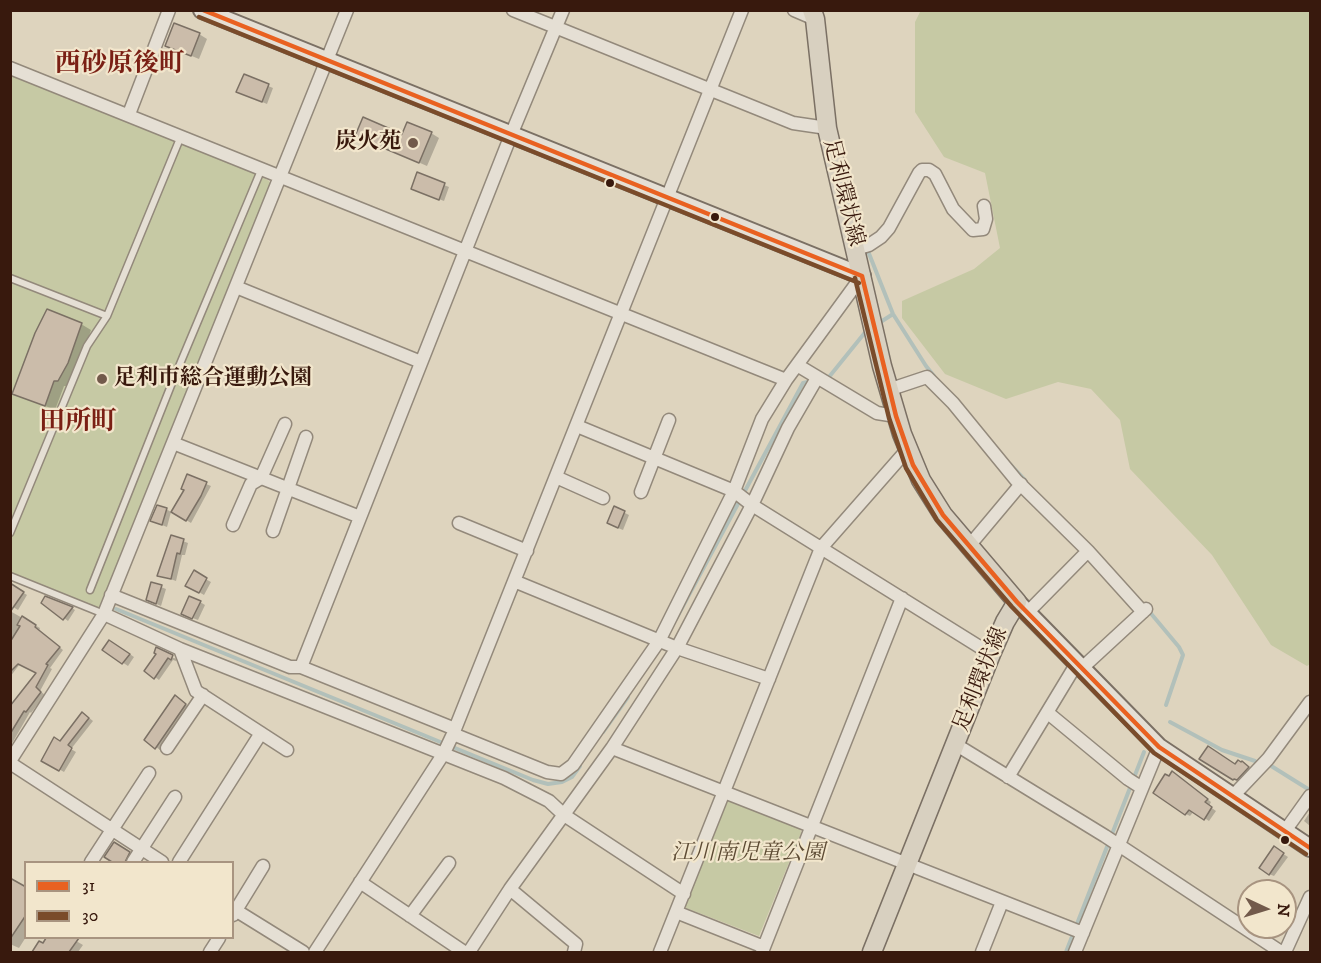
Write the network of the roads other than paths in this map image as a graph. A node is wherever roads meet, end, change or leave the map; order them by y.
1 (169, 10) edge
2 (202, 10) edge
3 (347, 10) edge
4 (513, 10) edge
5 (563, 10) edge
6 (742, 10) edge
7 (794, 10) edge
8 (814, 15) edge
9 (556, 28) junction
10 (327, 61) junction
11 (10, 68) edge
12 (711, 91) junction
13 (129, 114) junction
14 (827, 128) junction
15 (181, 135) junction
16 (511, 135) junction
17 (262, 167) junction
18 (281, 175) junction
19 (668, 199) junction
20 (984, 207) dead end
21 (863, 247) junction
22 (466, 249) junction
23 (862, 276) junction
24 (10, 278) edge
25 (236, 286) junction
26 (622, 312) junction
27 (107, 316) junction
28 (421, 362) junction
29 (797, 366) junction
30 (817, 378) junction
31 (786, 380) junction
32 (888, 390) junction
33 (896, 417) junction
34 (669, 420) dead end
35 (285, 424) dead end
36 (577, 426) junction
37 (306, 437) dead end
38 (173, 443) junction
39 (907, 450) junction
40 (656, 458) junction
41 (556, 477) junction
42 (261, 478) junction
43 (1021, 484) junction
44 (288, 488) junction
45 (734, 491) junction
46 (641, 492) dead end
47 (603, 498) dead end
48 (753, 505) junction
49 (360, 517) junction
50 (459, 523) dead end
51 (233, 525) dead end
52 (273, 531) dead end
53 (10, 533) edge
54 (969, 546) junction
55 (821, 548) junction
56 (526, 551) junction
57 (1088, 551) junction
58 (10, 576) edge
59 (514, 581) junction
60 (90, 590) dead end
61 (111, 595) junction
62 (902, 598) junction
63 (1022, 608) junction
64 (104, 614) junction
65 (659, 641) junction
66 (677, 648) junction
67 (180, 649) junction
68 (991, 654) junction
69 (1079, 666) junction
70 (301, 668) junction
71 (769, 680) junction
72 (203, 695) junction
73 (1311, 702) edge
74 (1048, 712) junction
75 (454, 731) junction
76 (261, 733) junction
77 (955, 744) junction
78 (1159, 747) junction
79 (167, 748) dead end
80 (612, 748) junction
81 (287, 750) dead end
82 (444, 753) junction
83 (10, 762) edge
84 (149, 773) dead end
85 (1008, 777) junction
86 (1135, 784) junction
87 (724, 792) junction
88 (1311, 796) edge
89 (174, 797) dead end
90 (1232, 798) junction
91 (564, 815) junction
92 (812, 826) junction
93 (111, 830) junction
94 (1285, 831) junction
95 (1112, 842) junction
96 (1311, 848) edge
97 (142, 850) junction
98 (92, 861) edge
99 (135, 861) edge
100 (160, 861) edge
101 (180, 861) edge
102 (449, 863) dead end
103 (907, 864) junction
104 (263, 867) dead end
105 (360, 882) junction
106 (510, 889) junction
107 (684, 894) junction
108 (1311, 897) edge
109 (1002, 902) junction
110 (234, 911) edge
111 (676, 912) junction
112 (410, 916) junction
113 (1077, 931) junction
114 (218, 939) edge
115 (763, 950) edge
116 (210, 952) edge
117 (303, 952) edge
118 (315, 952) edge
119 (464, 952) edge
120 (469, 952) edge
121 (574, 952) edge
122 (660, 952) edge
123 (872, 952) edge
124 (982, 952) edge
125 (1075, 952) edge
126 (1283, 952) edge

1 - 13 street
2 - 10 street
3 - 10 street
4 - 9 street
5 - 9 street
6 - 12 street
7 - 8 street
8 - 14 main road, 足利環状線
9 - 12 street
9 - 16 street
10 - 16 street
10 - 18 street
11 - 13 street
12 - 14 street
12 - 19 street
13 - 15 street
14 - 21 main road, 足利環状線
15 - 17 street
15 - 27 lane
16 - 19 street
16 - 22 street
17 - 18 street
17 - 60 lane
18 - 22 street
18 - 25 street
19 - 23 street
19 - 26 street
20 - 21 street
21 - 23 main road, 足利環状線
22 - 26 street
22 - 28 street
23 - 29 street
23 - 32 main road, 足利環状線
24 - 27 lane
25 - 28 street
25 - 38 street
26 - 31 street
26 - 36 street
27 - 53 lane
28 - 49 street
29 - 30 street
29 - 31 street
30 - 33 street
30 - 48 street
31 - 45 street
32 - 33 main road, 足利環状線
32 - 43 street
33 - 39 main road, 足利環状線
34 - 40 street
35 - 42 street
36 - 40 street
36 - 41 street
37 - 44 street
38 - 42 street
38 - 61 street
39 - 54 main road, 足利環状線
39 - 55 street
40 - 45 street
40 - 46 street
41 - 47 street
41 - 56 street
42 - 44 street
42 - 51 street
43 - 54 street
43 - 57 street
44 - 49 street
44 - 52 street
45 - 48 street
45 - 65 street
48 - 55 street
48 - 66 street
49 - 70 street
50 - 56 street
54 - 63 main road, 足利環状線
55 - 62 street
55 - 71 street
56 - 59 street
57 - 63 street
57 - 69 street
58 - 64 lane
59 - 65 street
59 - 75 street
61 - 64 street
61 - 70 street
62 - 68 street
62 - 92 street
63 - 68 main road, 足利環状線
63 - 69 street
64 - 67 street
64 - 83 street
65 - 66 street
65 - 75 street
66 - 71 street
66 - 80 street
67 - 72 street
67 - 82 street
68 - 77 main road, 足利環状線
69 - 74 street
69 - 78 street
70 - 75 street
71 - 87 street
72 - 76 street
72 - 79 street
73 - 90 street
74 - 85 street
74 - 86 street
75 - 82 street
76 - 81 street
76 - 101 street
77 - 85 street
77 - 103 main road, 足利環状線
78 - 86 street
78 - 90 street
80 - 87 street
80 - 91 street
82 - 91 street
82 - 105 street
83 - 93 street
84 - 93 street
85 - 95 street
86 - 95 street
87 - 92 street
87 - 107 street
88 - 94 street
89 - 97 street
90 - 94 street
91 - 106 street
91 - 107 street
92 - 103 street
92 - 115 street
93 - 97 street
93 - 98 street
94 - 96 street
95 - 113 street
95 - 126 street
97 - 99 street
97 - 100 street
102 - 112 street
103 - 109 street
103 - 123 main road, 足利環状線
104 - 110 street
105 - 112 street
105 - 118 street
106 - 120 street
106 - 121 street
107 - 111 street
108 - 126 street
109 - 113 street
109 - 124 street
110 - 117 street
111 - 115 street
111 - 122 street
112 - 119 street
113 - 125 street
114 - 116 street

